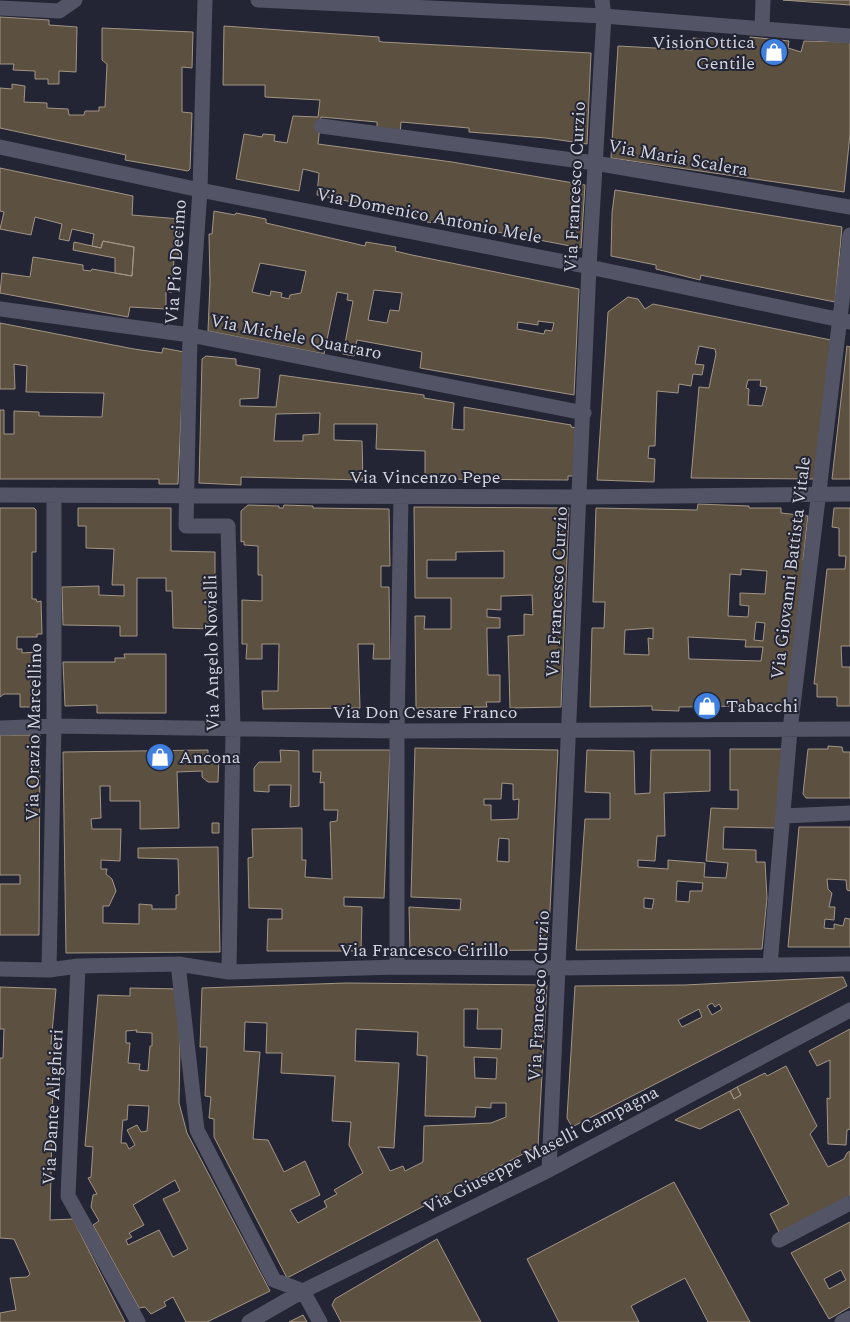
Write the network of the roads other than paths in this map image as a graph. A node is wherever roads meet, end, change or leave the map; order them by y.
1 (75, 0) edge
2 (205, 0) edge
3 (258, 0) edge
4 (602, 0) edge
5 (763, 0) edge
6 (0, 8) edge
7 (604, 16) junction
8 (762, 29) junction
9 (850, 36) edge
10 (321, 126) dead end
11 (0, 147) edge
12 (594, 163) junction
13 (200, 190) junction
14 (850, 206) edge
15 (850, 235) edge
16 (589, 267) junction
17 (0, 309) edge
18 (845, 321) edge
19 (190, 335) junction
20 (584, 413) junction
21 (818, 494) junction
22 (850, 494) edge
23 (0, 495) edge
24 (54, 496) junction
25 (187, 496) junction
26 (401, 496) junction
27 (580, 497) junction
28 (186, 526) joint
29 (54, 726) junction
30 (0, 728) edge
31 (233, 729) junction
32 (850, 729) edge
33 (790, 730) junction
34 (397, 731) junction
35 (569, 731) junction
36 (850, 813) edge
37 (783, 816) junction
38 (178, 964) junction
39 (850, 964) edge
40 (770, 965) junction
41 (78, 966) junction
42 (397, 967) junction
43 (559, 968) junction
44 (0, 969) edge
45 (49, 970) junction
46 (229, 972) junction
47 (850, 1010) edge
48 (549, 1170) junction
49 (850, 1203) edge
50 (779, 1240) dead end
51 (303, 1291) junction
52 (850, 1318) edge
53 (138, 1322) edge
54 (249, 1322) edge
55 (320, 1322) edge
56 (842, 1322) edge

1 - 6 street
2 - 13 street, Via Pio Decimo
3 - 7 street
4 - 7 street, Via Francesco Curzio
5 - 8 street
7 - 8 street
7 - 12 street, Via Francesco Curzio
8 - 9 street
10 - 12 street, Via Maria Scalera
11 - 13 street, Via Domenico Antonio Mele
12 - 14 street, Via Maria Scalera
12 - 16 street, Via Francesco Curzio
13 - 16 street, Via Domenico Antonio Mele
13 - 19 street, Via Pio Decimo
15 - 18 street, Via Giovanni Battista Vitale
16 - 18 street, Via Domenico Antonio Mele
16 - 20 street, Via Francesco Curzio
17 - 19 street, Via Michele Quatraro
18 - 21 street, Via Giovanni Battista Vitale
19 - 20 street, Via Michele Quatraro
19 - 25 street, Via Pio Decimo
20 - 27 street, Via Francesco Curzio
21 - 22 street, Via Vincenzo Pepe
21 - 27 street, Via Vincenzo Pepe
21 - 33 street, Via Giovanni Battista Vitale
23 - 24 street, Via Vincenzo Pepe
24 - 25 street, Via Vincenzo Pepe
24 - 29 street, Via Orazio Marcellino
25 - 26 street, Via Vincenzo Pepe
25 - 28 street, Via Pio Decimo
26 - 27 street, Via Vincenzo Pepe
26 - 34 street
27 - 35 street, Via Francesco Curzio
28 - 31 street, Via Angelo Novielli
29 - 30 street, Via Don Cesare Franco
29 - 31 street, Via Don Cesare Franco
29 - 45 street, Via Orazio Marcellino
31 - 34 street, Via Don Cesare Franco
31 - 46 street, Via Angelo Novielli
32 - 33 street, Via Don Cesare Franco
33 - 35 street, Via Don Cesare Franco
33 - 37 street, Via Giovanni Battista Vitale
34 - 35 street, Via Don Cesare Franco
34 - 42 street
35 - 43 street, Via Francesco Curzio
36 - 37 street
37 - 40 street, Via Giovanni Battista Vitale
38 - 41 street, Via Francesco Cirillo
38 - 46 street, Via Francesco Cirillo
38 - 51 street
39 - 40 street, Via Francesco Cirillo
40 - 43 street, Via Francesco Cirillo
41 - 45 street, Via Francesco Cirillo
41 - 53 street, Via Dante Alighieri
42 - 43 street, Via Francesco Cirillo
42 - 46 street, Via Francesco Cirillo
43 - 48 street, Via Francesco Curzio
44 - 45 street, Via Francesco Cirillo
47 - 48 street, Via Giuseppe Maselli Campagna
48 - 51 street, Via Giuseppe Maselli Campagna
49 - 50 street
51 - 54 street, Via Giuseppe Maselli Campagna
51 - 55 street
52 - 56 street

